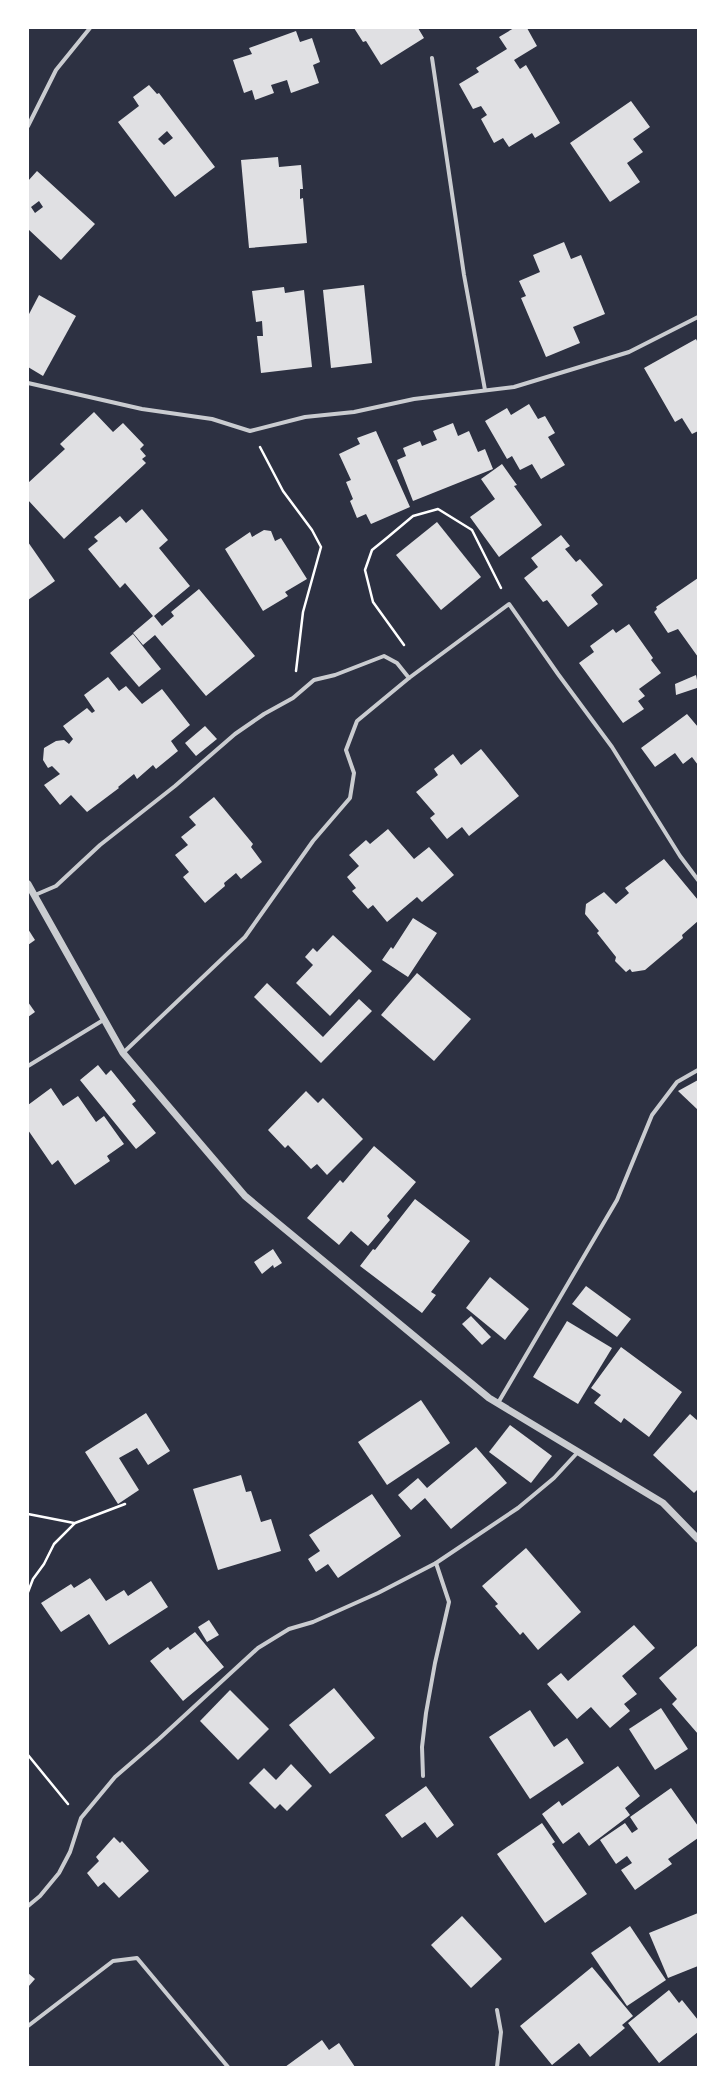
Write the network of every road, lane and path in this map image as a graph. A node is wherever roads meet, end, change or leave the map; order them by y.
1 (90, 28) edge
2 (432, 58) dead end
3 (28, 126) edge
4 (698, 317) edge
5 (28, 383) edge
6 (484, 390) junction
7 (250, 431) junction
8 (509, 604) junction
9 (425, 667) junction
10 (409, 678) junction
11 (293, 698) junction
12 (698, 880) edge
13 (28, 884) edge
14 (35, 895) junction
15 (105, 1019) junction
16 (123, 1053) junction
17 (28, 1066) edge
18 (698, 1070) edge
19 (498, 1403) junction
20 (578, 1452) junction
21 (125, 1504) dead end
22 (28, 1514) edge
23 (75, 1523) junction
24 (698, 1539) edge
25 (436, 1564) junction
26 (28, 1592) edge
27 (28, 1755) edge
28 (423, 1776) dead end
29 (81, 1818) junction
30 (28, 1906) edge
31 (497, 2010) dead end
32 (28, 2026) edge
33 (228, 2067) edge
34 (497, 2067) edge

1 - 3 street
2 - 6 street
4 - 6 street
5 - 7 street
6 - 7 street
7 - 11 path
8 - 9 street
8 - 9 path
8 - 12 street
9 - 10 street
10 - 11 street
10 - 16 street
11 - 14 street
13 - 14 street
14 - 15 street
15 - 16 street
15 - 17 street
16 - 19 street
18 - 19 street
19 - 20 street
20 - 24 street
20 - 25 street
21 - 23 path
22 - 23 path
23 - 26 path
25 - 28 street
25 - 29 street
27 - 29 path
29 - 30 street
31 - 34 street
32 - 33 street

